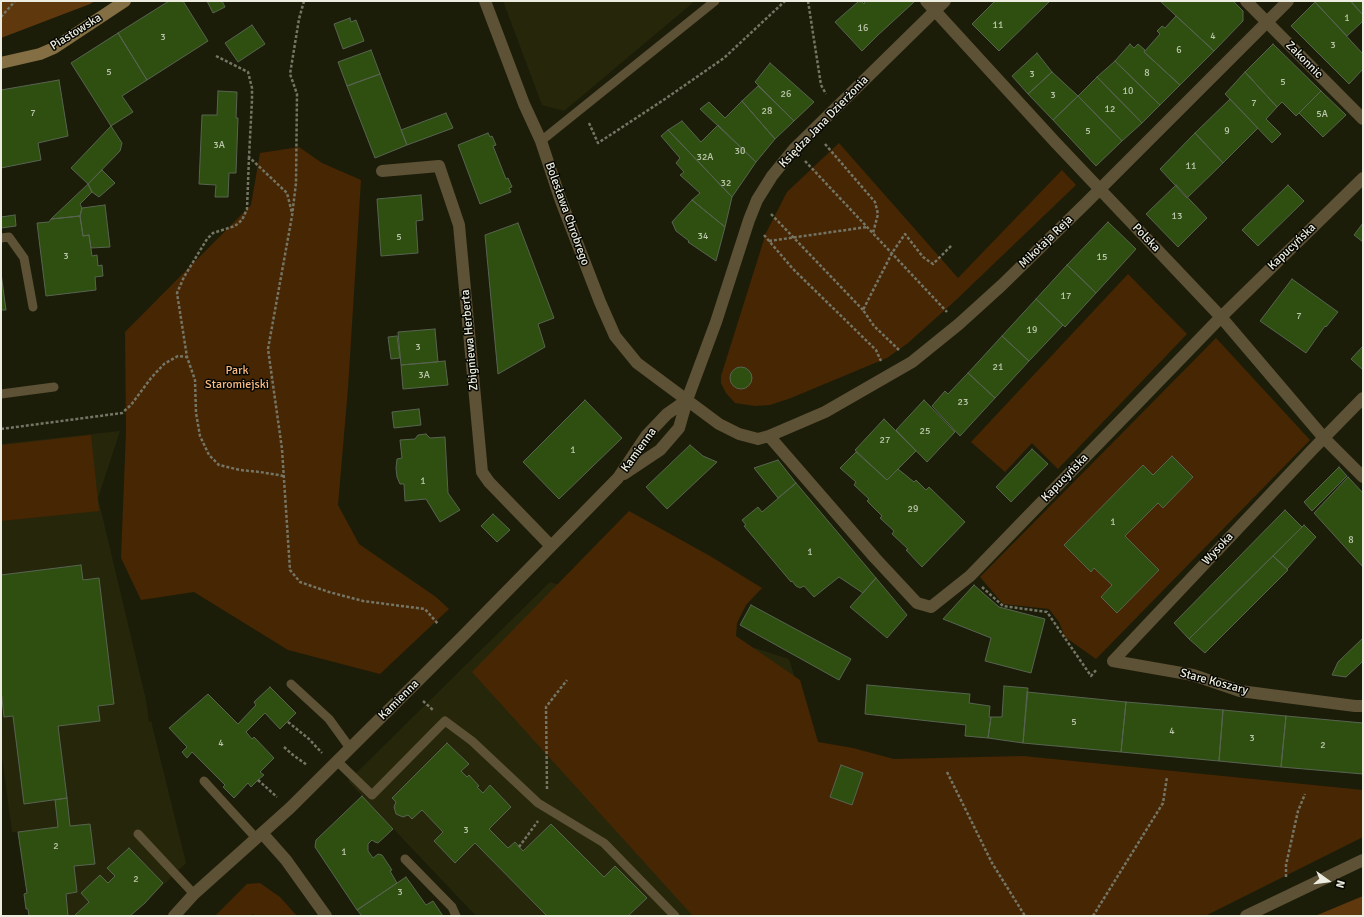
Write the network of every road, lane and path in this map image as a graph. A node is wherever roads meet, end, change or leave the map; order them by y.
1 (15, 1) edge
2 (124, 1) edge
3 (304, 1) edge
4 (485, 1) edge
5 (715, 1) edge
6 (785, 1) edge
7 (808, 1) edge
8 (926, 1) edge
9 (945, 1) edge
10 (1246, 1) edge
11 (1288, 1) edge
12 (935, 11) junction
13 (1, 17) edge
14 (1267, 22) junction
15 (216, 56) dead end
16 (1, 63) edge
17 (583, 108) junction
18 (833, 110) junction
19 (1363, 119) edge
20 (814, 129) junction
21 (541, 141) junction
22 (794, 149) junction
23 (249, 157) junction
24 (382, 171) dead end
25 (1363, 178) edge
26 (1099, 189) junction
27 (757, 200) junction
28 (292, 216) junction
29 (749, 220) junction
30 (867, 227) junction
31 (873, 234) junction
32 (793, 237) junction
33 (1, 238) edge
34 (769, 241) junction
35 (952, 245) dead end
36 (892, 253) junction
37 (33, 307) dead end
38 (863, 310) junction
39 (1221, 317) junction
40 (959, 324) junction
41 (187, 357) junction
42 (912, 362) junction
43 (888, 375) junction
44 (54, 386) dead end
45 (1, 394) edge
46 (1363, 398) edge
47 (687, 400) junction
48 (1, 429) edge
49 (769, 436) junction
50 (1324, 438) junction
51 (284, 476) junction
52 (1363, 477) edge
53 (618, 478) junction
54 (551, 546) junction
55 (970, 576) junction
56 (438, 624) dead end
57 (1112, 661) junction
58 (567, 680) dead end
59 (292, 684) dead end
60 (1363, 706) edge
61 (288, 722) dead end
62 (284, 747) dead end
63 (350, 748) junction
64 (335, 763) junction
65 (947, 772) dead end
66 (322, 776) junction
67 (1167, 777) dead end
68 (258, 780) dead end
69 (204, 781) dead end
70 (547, 789) dead end
71 (1306, 794) dead end
72 (290, 808) junction
73 (138, 834) dead end
74 (259, 836) junction
75 (404, 859) dead end
76 (1363, 860) edge
77 (194, 894) junction
78 (1285, 898) junction
79 (174, 916) edge
80 (326, 916) edge
81 (456, 916) edge
82 (675, 916) edge
83 (1025, 916) edge
84 (1093, 916) edge
85 (1246, 916) edge

1 - 13 path
2 - 16 main road, Piastowska
3 - 28 path
4 - 21 street, Bolesława Chrobrego
5 - 17 lane
6 - 17 path
7 - 18 path
8 - 12 street, Polska
9 - 12 street, Księdza Jana Dzierżonia
10 - 14 street, Zakonnic
11 - 14 street, Mikołaja Reja
12 - 18 street, Księdza Jana Dzierżonia
12 - 26 street, Polska
14 - 19 street, Zakonnic
14 - 26 street, Mikołaja Reja
15 - 23 path
17 - 21 lane
18 - 20 street, Księdza Jana Dzierżonia
20 - 22 street, Księdza Jana Dzierżonia
20 - 31 path
21 - 47 street, Bolesława Chrobrego
22 - 27 street, Księdza Jana Dzierżonia
22 - 30 path
23 - 28 path
23 - 41 path
24 - 54 street, Zbigniewa Herberta
25 - 39 street, Kapucyńska
26 - 39 street, Polska
26 - 40 street, Mikołaja Reja
27 - 29 street, Księdza Jana Dzierżonia
27 - 32 path
28 - 51 path
29 - 34 path
29 - 47 street, Księdza Jana Dzierżonia
30 - 31 path
30 - 32 path
31 - 36 path
32 - 34 path
32 - 38 path
33 - 37 lane
34 - 43 path
35 - 36 path
36 - 38 path
36 - 40 path
38 - 42 path
39 - 50 street, Polska
39 - 55 street, Kapucyńska
40 - 42 street, Mikołaja Reja
41 - 48 path
41 - 51 path
42 - 43 street, Mikołaja Reja
43 - 49 street, Mikołaja Reja
44 - 45 lane
46 - 50 street, Wysoka
47 - 49 street, Bolesława Chrobrego
47 - 53 street, Kamienna
47 - 53 street, Kamienna
49 - 55 street, Kapucyńska
50 - 52 street, Polska
50 - 57 street, Wysoka
51 - 56 path
53 - 54 street, Kamienna
54 - 63 street, Kamienna
55 - 57 path
57 - 60 street, Stare Koszary
58 - 70 path
59 - 63 lane
61 - 64 path
62 - 66 path
63 - 64 street, Kamienna
64 - 66 street, Kamienna
64 - 82 lane
65 - 83 path
66 - 72 street, Kamienna
67 - 84 path
68 - 72 path
69 - 74 lane
71 - 78 path
72 - 74 street, Kamienna
73 - 77 lane
74 - 77 street, Kamienna
74 - 80 street
75 - 81 lane
76 - 78 street
77 - 79 street, Kamienna
78 - 85 street

